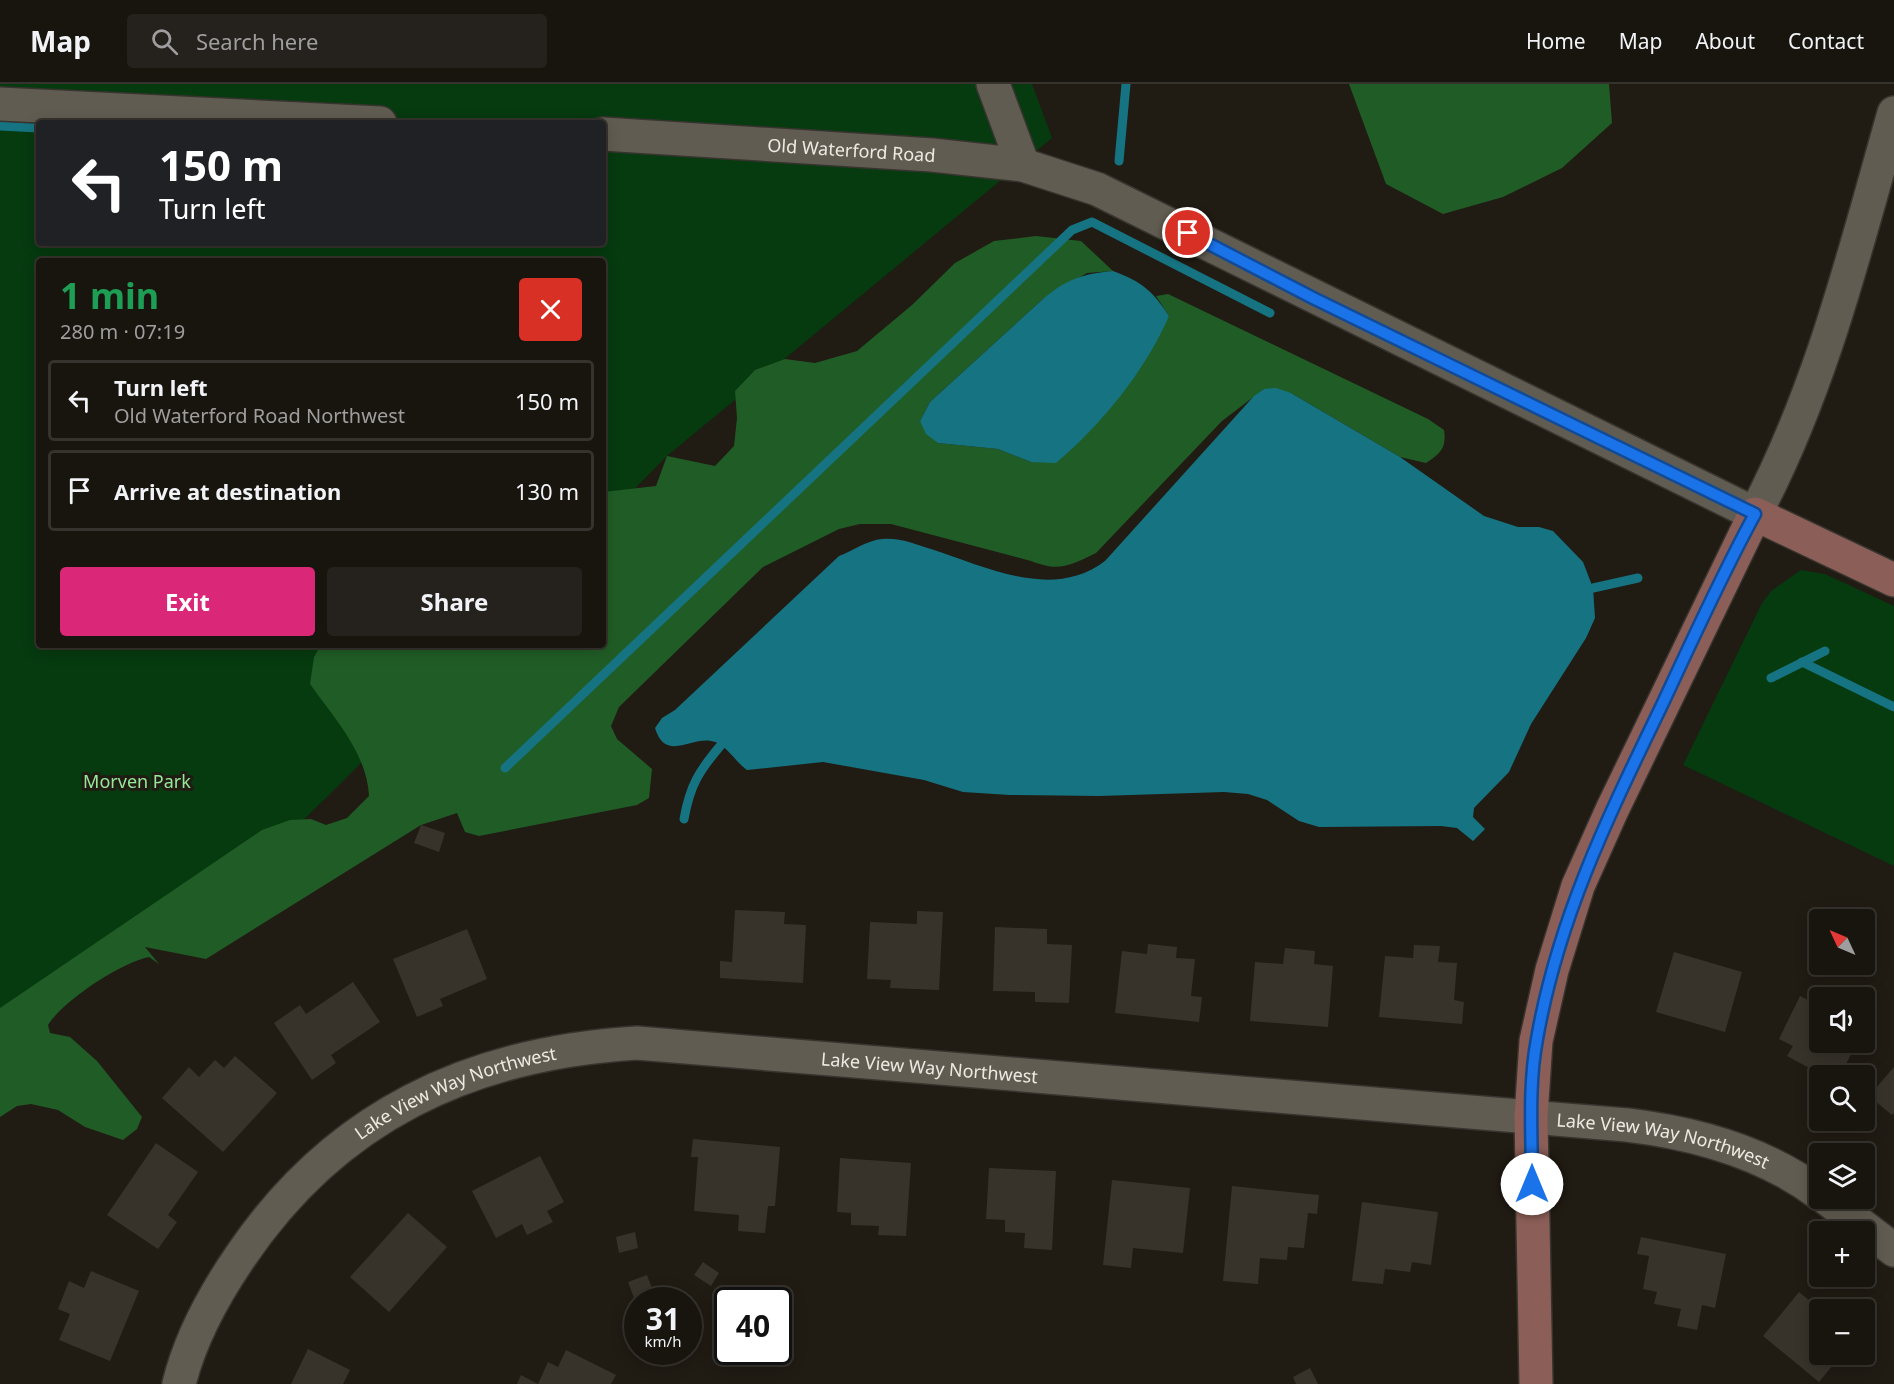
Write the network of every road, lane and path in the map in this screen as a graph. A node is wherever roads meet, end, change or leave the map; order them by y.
1 (993, 84) edge
2 (0, 104) edge
3 (1894, 113) edge
4 (320, 120) edge
5 (606, 134) edge
6 (1023, 165) junction
7 (1755, 514) junction
8 (1894, 580) edge
9 (1531, 1117) junction
10 (1809, 1187) edge
11 (1840, 1209) edge
12 (1894, 1250) edge
13 (179, 1384) edge
14 (1536, 1384) edge

1 - 6 street
2 - 4 street
3 - 7 street
5 - 6 street, Old Waterford Road
6 - 7 street, Old Waterford Road
7 - 8 street
7 - 9 street
9 - 10 street, Lake View Way Northwest
9 - 13 street, Lake View Way Northwest
9 - 14 street
11 - 12 street

